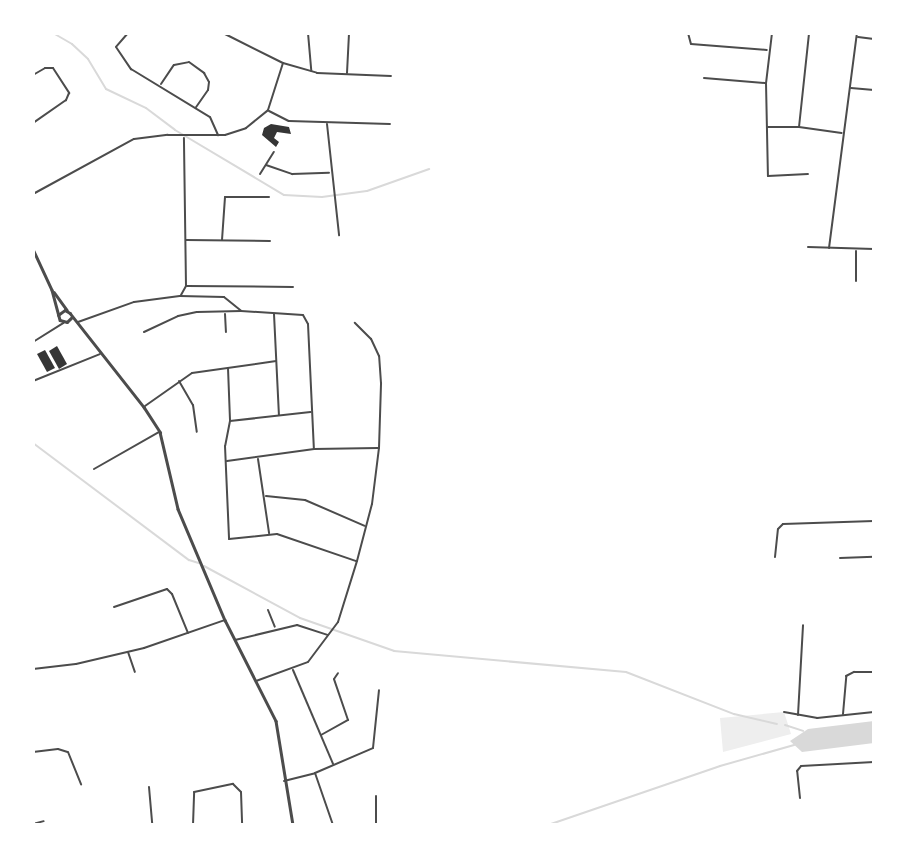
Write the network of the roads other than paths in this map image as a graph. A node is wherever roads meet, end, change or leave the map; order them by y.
1 (128, 33) edge
2 (223, 33) edge
3 (308, 33) edge
4 (349, 33) edge
5 (688, 33) edge
6 (772, 33) edge
7 (809, 33) edge
8 (857, 35) edge
9 (874, 39) edge
10 (768, 50) junction
11 (283, 63) junction
12 (311, 71) junction
13 (347, 74) junction
14 (33, 75) edge
15 (391, 76) dead end
16 (704, 78) dead end
17 (766, 83) junction
18 (160, 85) junction
19 (850, 88) junction
20 (874, 90) edge
21 (196, 107) junction
22 (268, 110) junction
23 (33, 123) edge
24 (327, 123) junction
25 (390, 124) dead end
26 (767, 127) junction
27 (799, 127) junction
28 (843, 134) junction
29 (184, 136) junction
30 (218, 136) junction
31 (275, 152) dead end
32 (266, 165) junction
33 (330, 173) junction
34 (260, 174) dead end
35 (808, 174) dead end
36 (33, 194) edge
37 (269, 197) dead end
38 (339, 235) dead end
39 (185, 240) junction
40 (222, 240) junction
41 (270, 241) dead end
42 (808, 247) dead end
43 (829, 248) junction
44 (33, 249) edge
45 (856, 249) junction
46 (874, 249) edge
47 (856, 281) dead end
48 (186, 286) junction
49 (293, 287) dead end
50 (52, 290) junction
51 (180, 296) junction
52 (67, 310) junction
53 (241, 311) junction
54 (225, 313) junction
55 (274, 313) junction
56 (58, 315) junction
57 (71, 318) junction
58 (63, 323) junction
59 (77, 323) junction
60 (355, 323) dead end
61 (144, 332) dead end
62 (226, 332) dead end
63 (33, 342) edge
64 (102, 353) junction
65 (276, 361) junction
66 (228, 368) junction
67 (179, 380) junction
68 (33, 381) edge
69 (144, 407) junction
70 (312, 412) junction
71 (279, 415) junction
72 (230, 421) junction
73 (160, 432) junction
74 (197, 432) dead end
75 (379, 448) junction
76 (314, 449) junction
77 (258, 457) junction
78 (226, 461) junction
79 (94, 469) dead end
80 (266, 496) junction
81 (874, 522) edge
82 (366, 526) junction
83 (269, 534) junction
84 (775, 557) dead end
85 (874, 557) edge
86 (840, 558) dead end
87 (357, 561) junction
88 (114, 607) dead end
89 (268, 610) dead end
90 (225, 620) junction
91 (803, 625) dead end
92 (275, 628) junction
93 (188, 634) junction
94 (328, 635) junction
95 (234, 640) junction
96 (128, 651) junction
97 (33, 669) edge
98 (293, 669) junction
99 (874, 672) edge
100 (135, 673) dead end
101 (338, 673) dead end
102 (256, 681) junction
103 (379, 690) dead end
104 (784, 712) dead end
105 (874, 712) edge
106 (798, 715) junction
107 (842, 715) junction
108 (321, 735) junction
109 (33, 752) edge
110 (874, 762) edge
111 (333, 764) junction
112 (315, 773) junction
113 (284, 781) junction
114 (81, 784) dead end
115 (149, 787) dead end
116 (376, 796) dead end
117 (800, 798) dead end
118 (44, 821) dead end
119 (33, 824) edge
120 (152, 825) edge
121 (193, 825) edge
122 (242, 825) edge
123 (293, 825) edge
124 (333, 825) edge
125 (376, 825) edge

1 - 18 street
2 - 11 street
3 - 12 street
4 - 13 street
5 - 10 street
6 - 10 street
7 - 27 street
8 - 9 street
8 - 19 street
10 - 17 street
11 - 12 street
11 - 22 street
12 - 13 street
13 - 15 street
14 - 23 street
16 - 17 street
17 - 26 street
18 - 21 street
18 - 21 street
19 - 20 street
19 - 28 street
21 - 30 street
22 - 24 street
22 - 30 street
24 - 25 street
24 - 33 street
26 - 27 street
26 - 35 street
27 - 28 street
28 - 43 street
29 - 30 street
29 - 36 street
29 - 39 street
31 - 32 street
32 - 33 street
32 - 34 street
33 - 38 street
37 - 40 street
39 - 40 street
39 - 48 street
40 - 41 street
42 - 43 street
43 - 45 street
44 - 50 street
45 - 46 street
45 - 47 street
48 - 49 street
48 - 51 street
50 - 52 street
50 - 56 street
51 - 53 street
51 - 59 street
52 - 56 street
52 - 57 street
53 - 54 street
53 - 55 street
54 - 61 street
54 - 62 street
55 - 65 street
55 - 70 street
56 - 58 street
57 - 58 street
57 - 59 street
58 - 63 street
59 - 64 street
60 - 75 street
64 - 68 street
64 - 69 street
65 - 66 street
65 - 71 street
66 - 67 street
66 - 72 street
67 - 69 street
67 - 74 street
69 - 73 street
70 - 71 street
70 - 76 street
71 - 72 street
72 - 78 street
73 - 79 street
73 - 90 street
75 - 76 street
75 - 82 street
76 - 77 street
77 - 78 street
77 - 80 street
78 - 83 street
80 - 82 street
80 - 83 street
81 - 84 street
82 - 87 street
83 - 87 street
85 - 86 street
87 - 94 street
88 - 93 street
89 - 92 street
90 - 93 street
90 - 95 street
91 - 106 street
92 - 94 street
92 - 95 street
93 - 96 street
94 - 98 street
95 - 102 street
96 - 97 street
96 - 100 street
98 - 102 street
98 - 108 street
99 - 107 street
101 - 108 street
102 - 113 street
103 - 111 street
104 - 106 street
105 - 107 street
106 - 107 street
108 - 111 street
109 - 114 street
110 - 117 street
111 - 112 street
112 - 113 street
112 - 124 street
113 - 123 street
115 - 120 street
116 - 125 street
118 - 119 street
121 - 122 street

